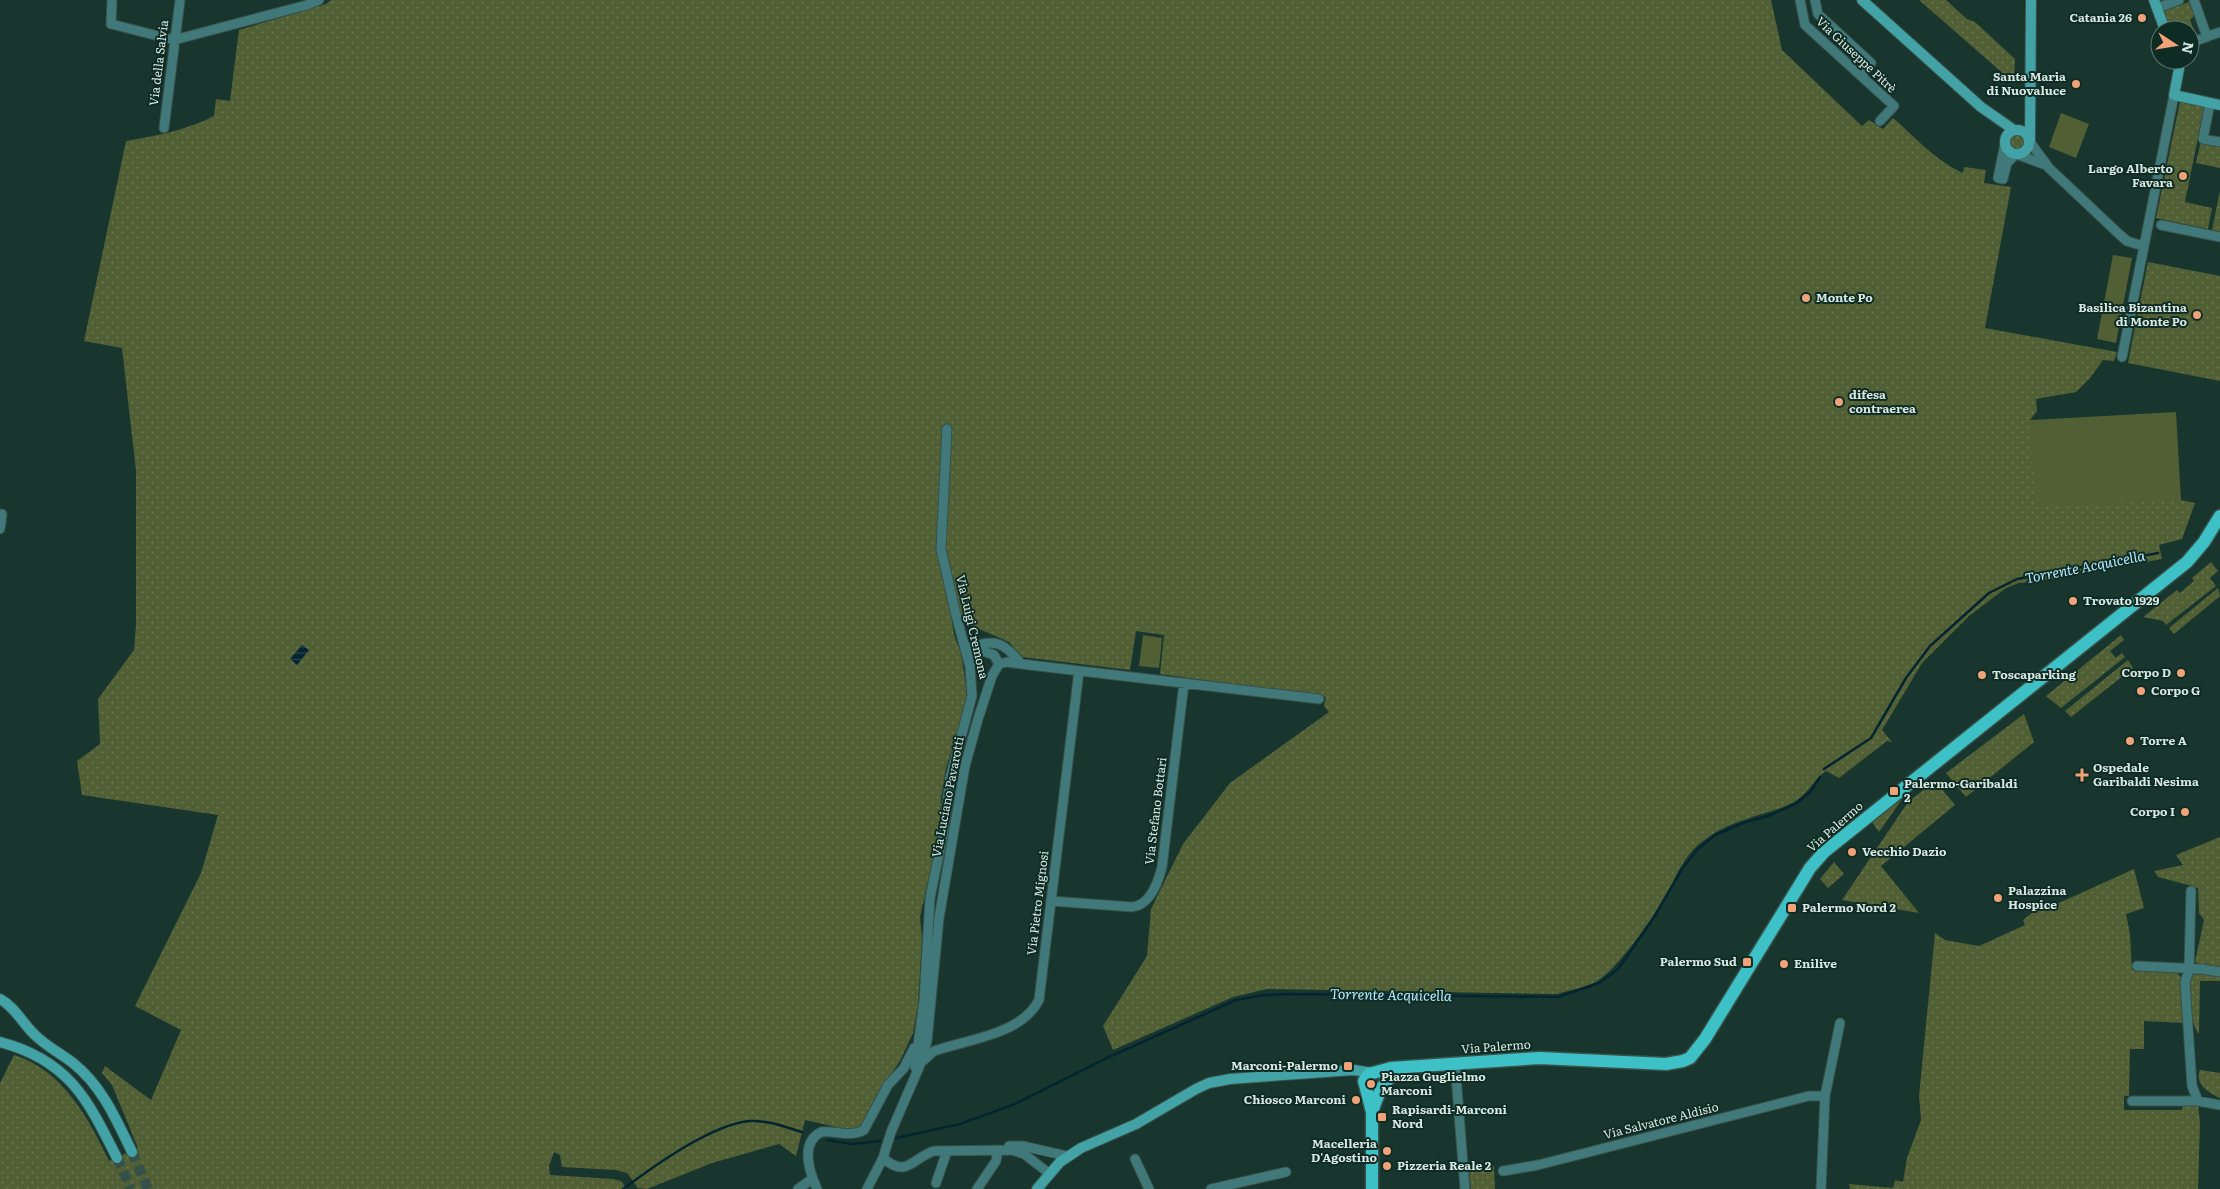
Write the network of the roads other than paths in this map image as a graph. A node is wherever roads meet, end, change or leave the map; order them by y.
1 (112, 0) edge
2 (180, 0) edge
3 (319, 0) edge
4 (1800, 0) edge
5 (1815, 0) edge
6 (1862, 0) edge
7 (2179, 0) edge
8 (2194, 0) edge
9 (2031, 3) edge
10 (2156, 4) edge
11 (1818, 14) junction
12 (2162, 20) edge
13 (1805, 25) junction
14 (2220, 32) edge
15 (2207, 37) junction
16 (2200, 39) edge
17 (174, 40) junction
18 (1858, 51) junction
19 (1847, 63) junction
20 (2179, 70) edge
21 (1861, 76) junction
22 (2174, 95) junction
23 (2215, 104) edge
24 (1981, 107) junction
25 (2028, 107) junction
26 (1880, 121) dead end
27 (164, 128) dead end
28 (2015, 130) junction
29 (2030, 142) junction
30 (2220, 142) edge
31 (2005, 143) junction
32 (2017, 155) junction
33 (2049, 168) junction
34 (2161, 225) dead end
35 (2220, 236) edge
36 (2143, 246) junction
37 (2122, 357) dead end
38 (947, 429) dead end
39 (1, 514) edge
40 (2220, 516) edge
41 (2220, 528) edge
42 (0, 530) edge
43 (2204, 542) junction
44 (966, 649) junction
45 (999, 664) junction
46 (1021, 664) junction
47 (970, 667) junction
48 (1079, 671) junction
49 (1184, 684) junction
50 (1319, 699) dead end
51 (2191, 890) dead end
52 (1051, 901) junction
53 (2136, 966) dead end
54 (2189, 970) junction
55 (2220, 972) edge
56 (0, 1000) edge
57 (1840, 1023) dead end
58 (919, 1036) junction
59 (0, 1042) edge
60 (927, 1052) junction
61 (1455, 1064) junction
62 (1406, 1067) junction
63 (1336, 1072) junction
64 (1374, 1073) junction
65 (898, 1076) junction
66 (914, 1077) junction
67 (1366, 1087) junction
68 (1382, 1087) junction
69 (1825, 1096) junction
70 (2132, 1101) dead end
71 (2198, 1101) junction
72 (2220, 1105) edge
73 (1372, 1112) junction
74 (998, 1150) junction
75 (947, 1151) junction
76 (132, 1152) tunnel mouth
77 (1067, 1156) junction
78 (117, 1158) tunnel mouth
79 (883, 1158) junction
80 (1135, 1160) dead end
81 (1503, 1171) dead end
82 (1286, 1172) dead end
83 (1050, 1174) junction
84 (812, 1179) junction
85 (936, 1183) dead end
86 (798, 1189) edge
87 (817, 1189) edge
88 (867, 1189) edge
89 (977, 1189) edge
90 (1037, 1189) edge
91 (1149, 1189) edge
92 (1210, 1189) edge
93 (1372, 1189) edge
94 (1466, 1189) edge
95 (1821, 1189) edge

1 - 17 street
2 - 17 street, Via della Salvia
3 - 17 street
4 - 13 street, Via Giuseppe Pitrè
5 - 11 street
6 - 24 main road
7 - 10 street
8 - 15 street
9 - 25 main road
10 - 12 main road
11 - 13 street
11 - 18 street
13 - 19 street, Via Giuseppe Pitrè
14 - 15 street
15 - 16 street
17 - 27 street, Via della Salvia
18 - 19 street
18 - 21 street
19 - 21 street, Via Giuseppe Pitrè
20 - 22 main road
21 - 26 street, Via Giuseppe Pitrè
22 - 23 main road
22 - 36 street
23 - 30 street
24 - 28 main road
24 - 31 main road
25 - 28 main road
25 - 29 main road
28 - 29 main road
28 - 31 main road
29 - 32 main road
29 - 33 street
31 - 32 main road
31 - 32 street
32 - 33 street
33 - 36 street
34 - 35 street
36 - 37 street
38 - 44 street, Via Luigi Cremona
39 - 42 street
40 - 43 main road, Via Palermo
41 - 43 main road
43 - 61 main road, Via Palermo
44 - 46 street
44 - 47 street, Via Luigi Cremona
45 - 46 street
45 - 47 street
45 - 60 street, Via Luciano Pavarotti
46 - 48 street
47 - 58 street, Via Luigi Cremona
48 - 49 street
48 - 52 street, Via Pietro Mignosi
49 - 50 street
49 - 52 street, Via Stefano Bottari
51 - 54 street
52 - 60 street, Via Pietro Mignosi
53 - 54 street
54 - 55 street
54 - 71 street
56 - 76 main road
57 - 69 street
58 - 65 street, Via Luigi Cremona
58 - 66 street, Via Luigi Cremona
59 - 78 main road
60 - 66 street, Via Pietro Mignosi
61 - 62 main road, Via Palermo
61 - 94 street
62 - 64 main road, Via Palermo
62 - 68 main road
63 - 64 main road
63 - 67 main road
63 - 77 main road
64 - 67 main road
64 - 68 main road
65 - 66 street
65 - 84 street, Via Luigi Cremona
66 - 79 street
67 - 68 main road
67 - 73 main road
68 - 73 main road
69 - 81 street, Via Salvatore Aldisio
69 - 95 street
70 - 71 street
71 - 72 street
73 - 93 main road
74 - 75 street
74 - 77 street
74 - 83 street
74 - 89 street
75 - 79 street
75 - 85 street
77 - 83 main road
79 - 88 street
80 - 91 street
82 - 92 street
83 - 90 main road
84 - 86 street
84 - 87 street, Via Luigi Cremona

